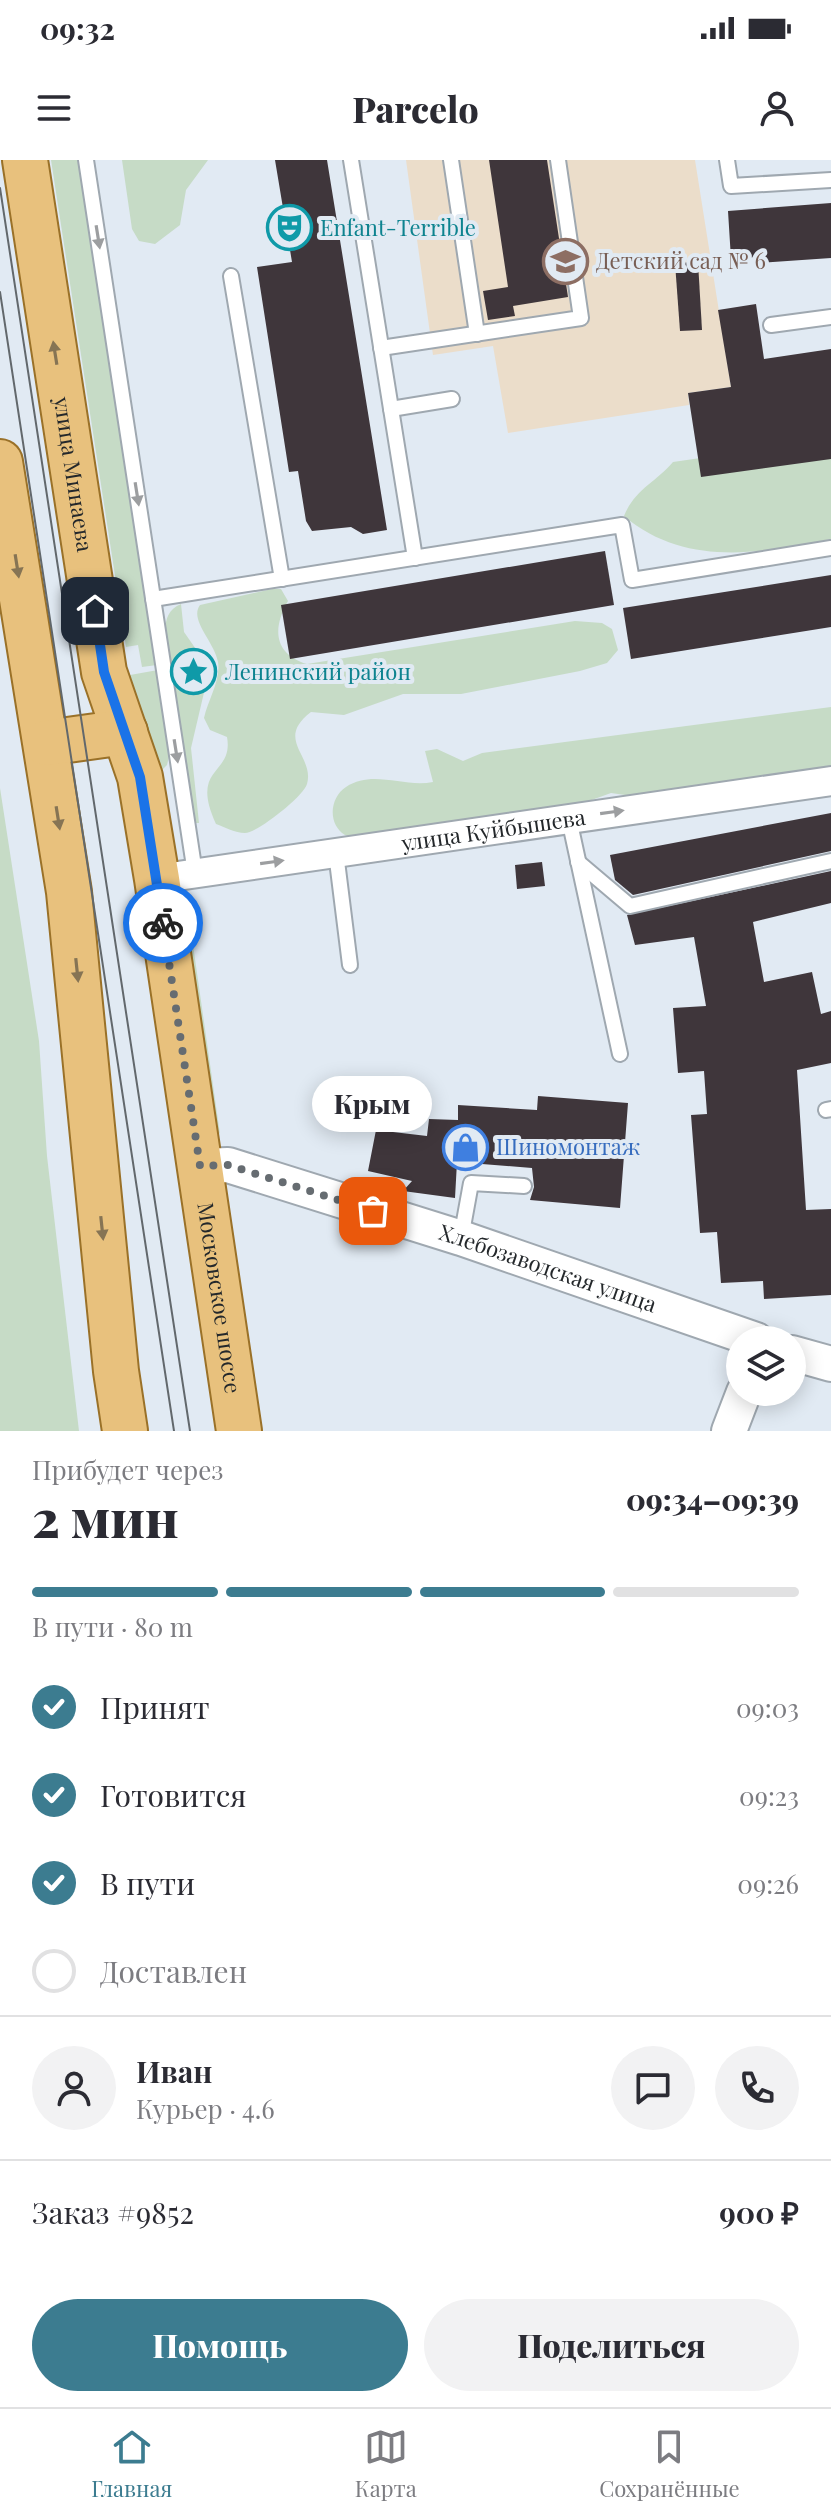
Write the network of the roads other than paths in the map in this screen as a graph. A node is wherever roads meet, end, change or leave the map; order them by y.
1 (25, 160) edge
2 (86, 160) edge
3 (351, 160) edge
4 (451, 160) edge
5 (558, 160) edge
6 (727, 160) edge
7 (831, 180) edge
8 (231, 276) dead end
9 (831, 317) edge
10 (771, 325) dead end
11 (477, 334) junction
12 (381, 348) junction
13 (452, 399) dead end
14 (391, 409) junction
15 (0, 462) edge
16 (831, 548) edge
17 (415, 558) junction
18 (282, 579) junction
19 (153, 599) junction
20 (125, 732) junction
21 (46, 743) junction
22 (831, 781) edge
23 (569, 819) junction
24 (336, 853) junction
25 (831, 861) edge
26 (578, 862) junction
27 (176, 876) junction
28 (350, 965) dead end
29 (620, 1054) dead end
30 (200, 1166) junction
31 (524, 1186) dead end
32 (461, 1238) junction
33 (726, 1330) edge
34 (739, 1406) edge
35 (125, 1431) edge
36 (239, 1431) edge
37 (729, 1431) edge

20 -> 1 main road, улица Минаева
2 -> 19 lane
3 - 12 lane
4 - 11 lane
5 - 11 lane
6 - 7 lane
8 - 18 lane
9 - 10 lane
11 - 12 lane
12 - 14 lane
13 - 14 lane
14 - 17 lane
15 -> 21 main road
16 - 17 lane
17 - 18 lane
18 - 19 lane
19 -> 27 lane
20 - 21 main road
20 - 27 main road, улица Минаева
21 -> 35 main road
23 -> 22 street, улица Куйбышева
23 - 24 street, улица Куйбышева
23 - 26 lane
27 -> 24 street, улица Куйбышева
24 - 28 lane
25 - 26 lane
26 - 29 lane
27 - 30 main road, Московское шоссе
30 - 32 street, Хлебозаводская улица
30 - 36 main road, Московское шоссе
31 - 32 lane
32 - 33 street, Хлебозаводская улица
34 - 37 street

